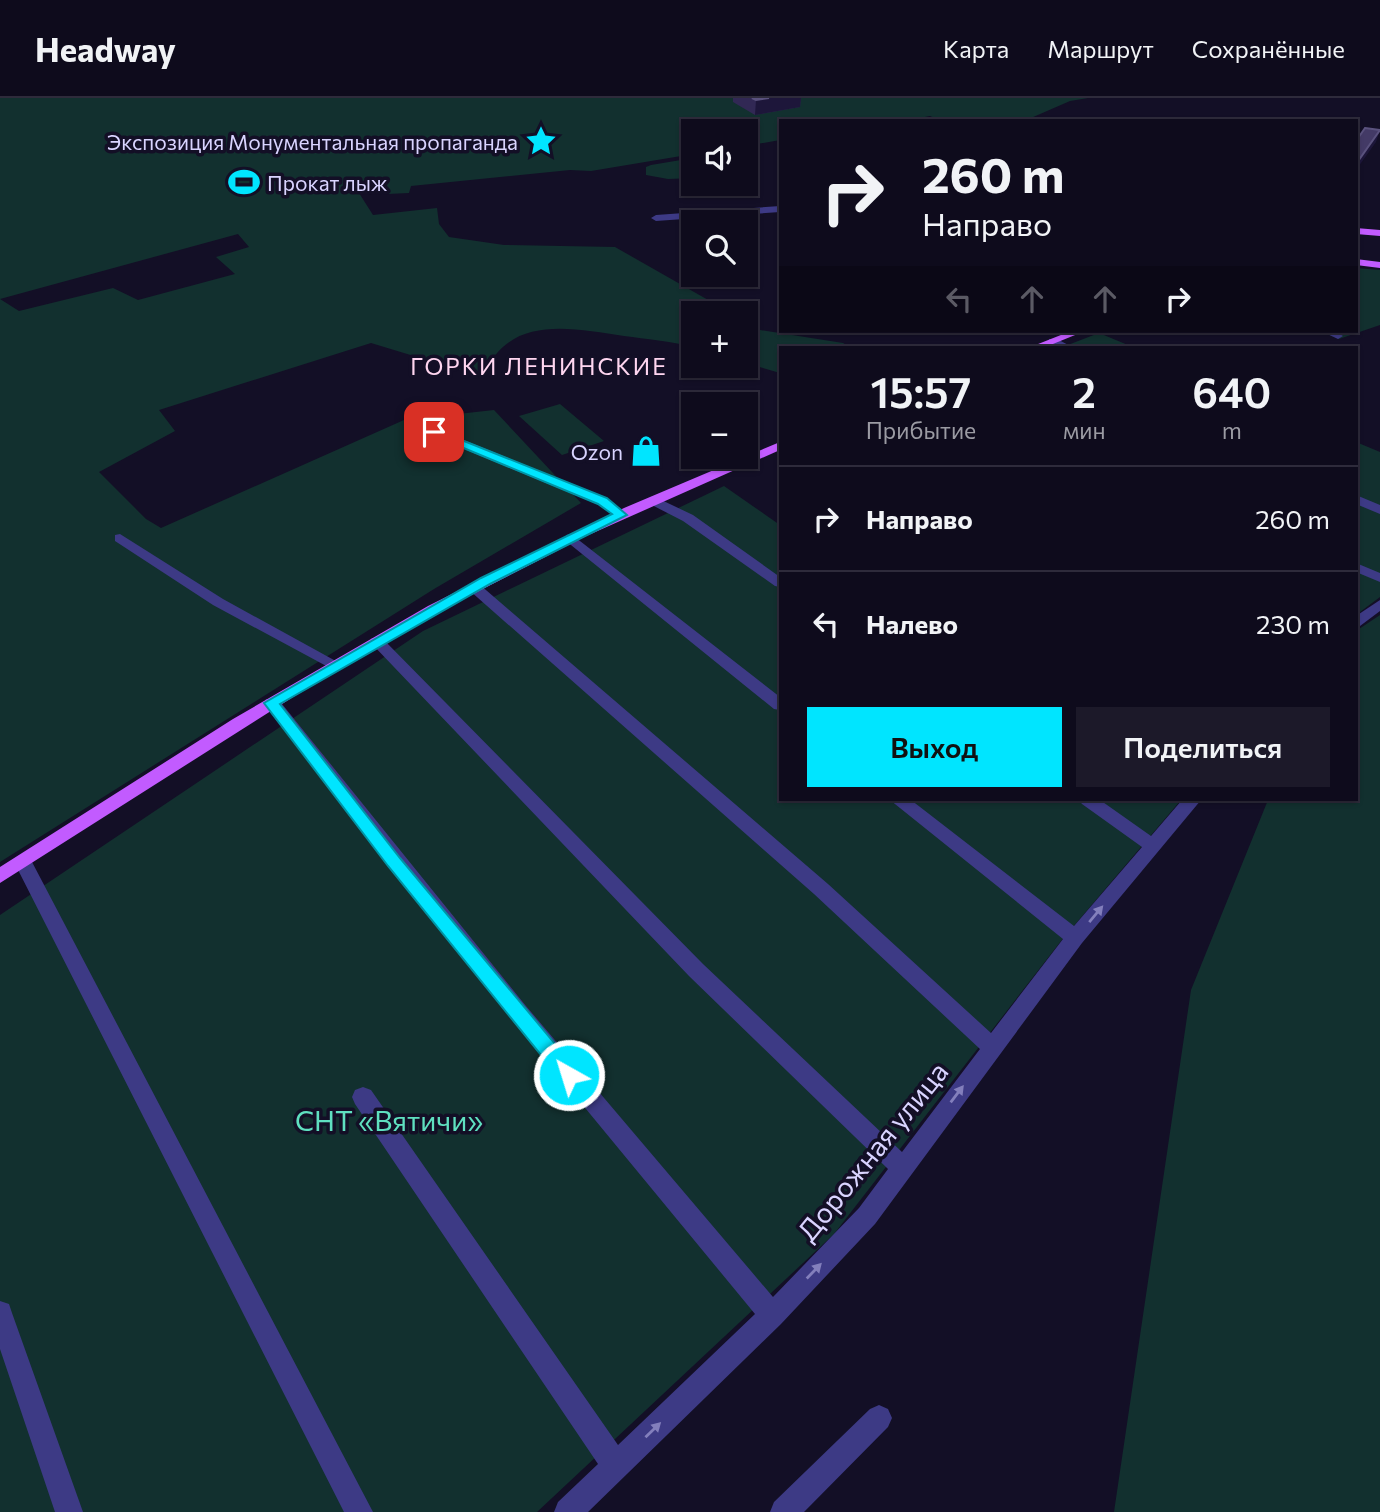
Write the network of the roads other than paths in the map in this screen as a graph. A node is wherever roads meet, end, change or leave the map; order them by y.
1 (779, 209) edge
2 (656, 218) dead end
3 (1358, 231) edge
4 (1380, 233) edge
5 (1358, 262) edge
6 (1380, 265) edge
7 (1075, 333) edge
8 (1332, 333) edge
9 (1338, 335) dead end
10 (1053, 341) junction
11 (1039, 346) edge
12 (1064, 346) edge
13 (434, 432) dead end
14 (779, 446) edge
15 (653, 500) junction
16 (1358, 500) edge
17 (1380, 510) edge
18 (621, 515) junction
19 (120, 538) dead end
20 (571, 538) junction
21 (1358, 568) edge
22 (1380, 578) edge
23 (779, 582) edge
24 (474, 587) junction
25 (1380, 604) edge
26 (1358, 622) edge
27 (377, 640) junction
28 (335, 665) junction
29 (272, 703) junction
30 (779, 704) edge
31 (900, 801) edge
32 (1089, 801) edge
33 (1191, 801) edge
34 (1153, 846) junction
35 (23, 862) junction
36 (0, 876) edge
37 (1075, 938) junction
38 (992, 1047) junction
39 (363, 1097) dead end
40 (902, 1167) junction
41 (0, 1313) edge
42 (772, 1315) junction
43 (878, 1418) dead end
44 (616, 1466) junction
45 (69, 1512) edge
46 (359, 1512) edge
47 (568, 1512) edge
48 (784, 1512) edge

1 - 2 street
3 - 4 main road
5 - 6 main road
7 - 10 main road
8 - 9 street
10 - 11 main road
10 - 12 street
13 - 18 street
14 - 15 main road
15 - 18 main road
15 - 23 street
16 - 17 street
18 - 20 main road
19 - 28 street
20 - 24 main road
20 - 30 street
21 - 22 street
24 - 27 main road
24 - 38 street
25 - 26 street
27 - 28 main road
27 - 40 street
28 - 29 main road
29 - 35 main road
29 - 42 street
31 - 37 street
32 - 34 street
33 - 34 street, Дорожная улица
37 -> 34 street, Дорожная улица
35 - 36 main road
35 - 46 street
37 - 38 street, Дорожная улица
40 -> 38 street, Дорожная улица
39 - 44 street
42 -> 40 street, Дорожная улица
41 - 45 street
44 -> 42 street, Дорожная улица
43 - 48 street
44 - 47 street, Дорожная улица

